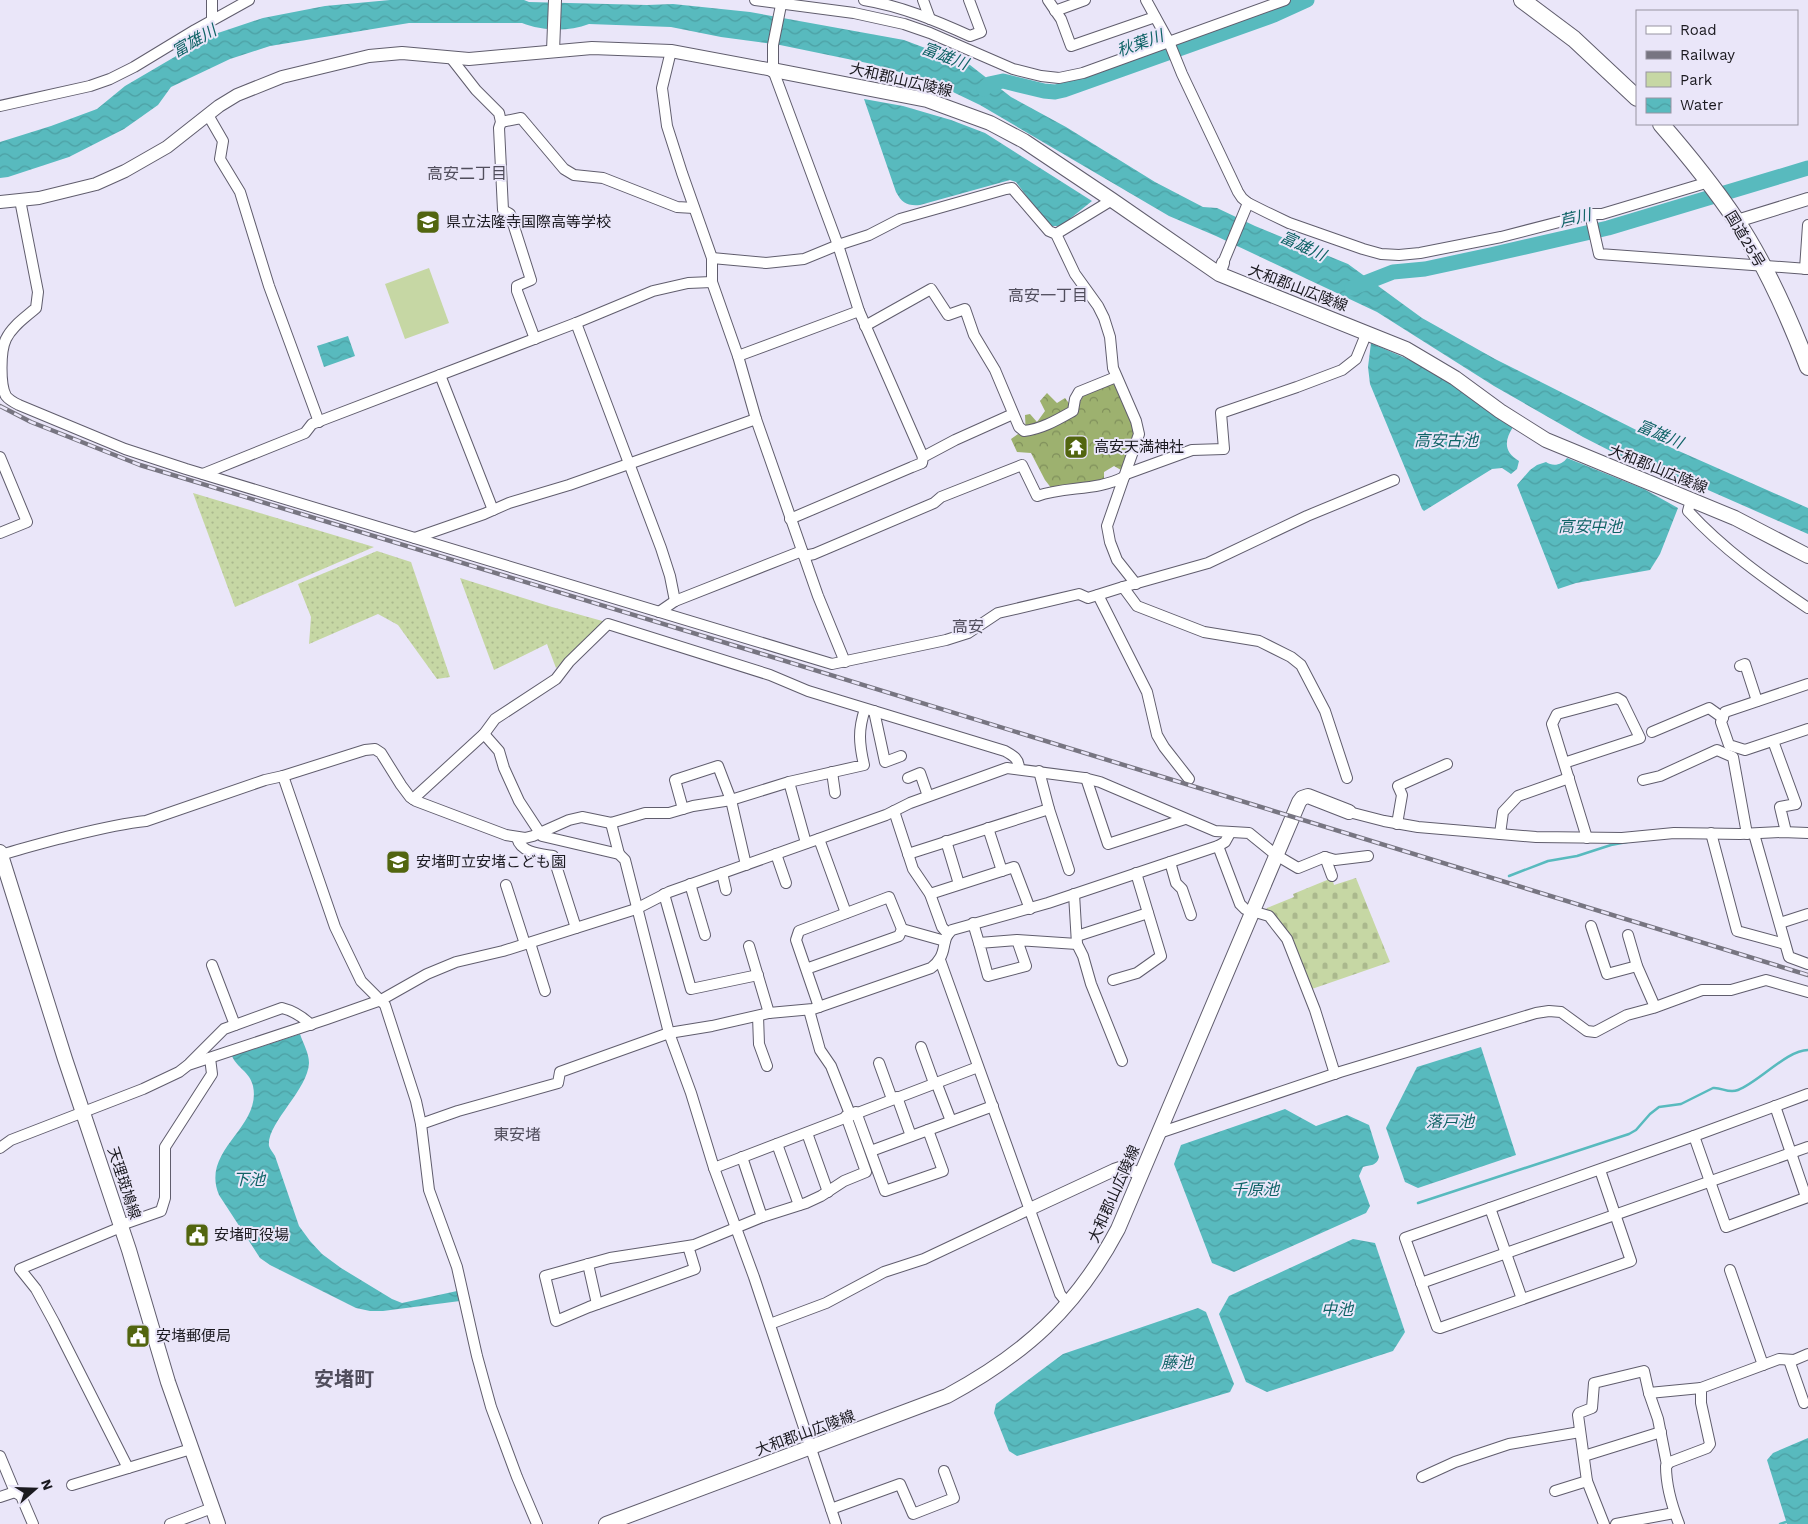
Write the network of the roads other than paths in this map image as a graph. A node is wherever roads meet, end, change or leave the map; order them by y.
1 (212, 0) edge
2 (249, 0) edge
3 (555, 0) edge
4 (755, 0) edge
5 (864, 0) edge
6 (923, 0) edge
7 (969, 0) edge
8 (1048, 0) edge
9 (1085, 0) edge
10 (1146, 0) edge
11 (1285, 0) edge
12 (1522, 0) edge
13 (879, 2) edge
14 (781, 4) edge
15 (1055, 11) junction
16 (1155, 17) junction
17 (930, 19) junction
18 (212, 20) junction
19 (1169, 42) junction
20 (553, 47) junction
21 (671, 51) junction
22 (451, 58) junction
23 (773, 70) junction
24 (1636, 97) edge
25 (0, 106) edge
26 (208, 115) junction
27 (501, 122) junction
28 (1662, 125) edge
29 (1710, 184) junction
30 (1808, 199) edge
31 (20, 200) junction
32 (1112, 200) junction
33 (0, 202) edge
34 (1248, 203) junction
35 (694, 208) junction
36 (1590, 216) junction
37 (1737, 221) junction
38 (1808, 225) edge
39 (1056, 234) junction
40 (838, 245) junction
41 (712, 258) junction
42 (1762, 266) junction
43 (1221, 268) junction
44 (1807, 269) edge
45 (712, 282) junction
46 (859, 311) junction
47 (576, 323) junction
48 (865, 326) junction
49 (1366, 332) junction
50 (535, 339) junction
51 (738, 356) junction
52 (1808, 367) edge
53 (440, 375) junction
54 (1116, 376) junction
55 (1014, 414) junction
56 (756, 419) junction
57 (319, 422) junction
58 (0, 457) edge
59 (923, 457) junction
60 (630, 464) junction
61 (203, 474) junction
62 (1125, 476) junction
63 (1394, 480) dead end
64 (1691, 500) junction
65 (493, 510) junction
66 (790, 519) junction
67 (0, 533) edge
68 (414, 538) junction
69 (803, 553) junction
70 (1808, 556) edge
71 (1136, 584) junction
72 (1123, 587) junction
73 (1098, 595) junction
74 (675, 601) junction
75 (1808, 608) edge
76 (659, 612) junction
77 (845, 662) junction
78 (1740, 666) dead end
79 (1808, 684) edge
80 (1758, 701) junction
81 (870, 710) junction
82 (1723, 718) junction
83 (1808, 729) edge
84 (1652, 732) dead end
85 (484, 734) junction
86 (1773, 741) junction
87 (1730, 750) junction
88 (901, 756) dead end
89 (1564, 763) junction
90 (1447, 764) dead end
91 (1020, 769) junction
92 (1039, 771) junction
93 (832, 772) junction
94 (283, 776) junction
95 (908, 778) dead end
96 (1086, 778) junction
97 (1347, 778) dead end
98 (1568, 778) junction
99 (1190, 779) dead end
100 (1642, 780) dead end
101 (789, 782) junction
102 (835, 793) dead end
103 (928, 796) junction
104 (413, 799) junction
105 (731, 800) junction
106 (1049, 808) junction
107 (683, 809) junction
108 (894, 811) junction
109 (1348, 812) joint
110 (1184, 819) junction
111 (611, 823) junction
112 (1397, 824) junction
113 (988, 828) junction
114 (540, 832) junction
115 (1786, 832) junction
116 (1230, 833) junction
117 (1808, 833) edge
118 (1500, 834) junction
119 (1712, 836) junction
120 (1753, 836) junction
121 (517, 838) junction
122 (1587, 838) junction
123 (819, 839) junction
124 (946, 842) junction
125 (806, 843) junction
126 (1218, 846) junction
127 (619, 854) junction
128 (776, 854) junction
129 (908, 854) junction
130 (1276, 855) junction
131 (1368, 856) dead end
132 (1325, 857) junction
133 (1170, 862) junction
134 (1, 863) edge
135 (746, 865) junction
136 (1069, 870) dead end
137 (1002, 871) junction
138 (722, 873) junction
139 (1136, 873) junction
140 (1332, 876) dead end
141 (786, 883) dead end
142 (690, 884) junction
143 (960, 884) junction
144 (506, 885) dead end
145 (726, 890) dead end
146 (664, 894) junction
147 (930, 894) junction
148 (1074, 894) junction
149 (636, 909) junction
150 (1030, 909) junction
151 (1253, 911) junction
152 (846, 913) junction
153 (1148, 913) junction
154 (1808, 914) edge
155 (1191, 915) dead end
156 (974, 923) junction
157 (1780, 923) junction
158 (1590, 926) dead end
159 (576, 928) junction
160 (902, 929) junction
161 (705, 935) dead end
162 (1628, 935) dead end
163 (946, 937) junction
164 (1017, 940) junction
165 (1077, 940) junction
166 (527, 943) junction
167 (979, 943) junction
168 (1785, 944) junction
169 (749, 946) dead end
170 (940, 960) junction
171 (1806, 962) edge
172 (212, 966) dead end
173 (1637, 966) junction
174 (806, 969) junction
175 (758, 975) junction
176 (1113, 980) dead end
177 (545, 991) dead end
178 (1808, 992) edge
179 (381, 1000) junction
180 (1655, 1007) junction
181 (814, 1008) junction
182 (770, 1013) junction
183 (758, 1016) junction
184 (235, 1025) junction
185 (311, 1025) junction
186 (668, 1033) junction
187 (921, 1047) dead end
188 (1122, 1061) dead end
189 (211, 1062) junction
190 (879, 1063) dead end
191 (188, 1065) junction
192 (767, 1066) dead end
193 (978, 1067) junction
194 (1335, 1074) junction
195 (935, 1083) junction
196 (1808, 1094) edge
197 (894, 1098) junction
198 (992, 1106) junction
199 (1774, 1106) junction
200 (83, 1111) junction
201 (851, 1114) junction
202 (951, 1121) junction
203 (420, 1124) junction
204 (928, 1130) junction
205 (806, 1133) junction
206 (1158, 1133) junction
207 (911, 1136) junction
208 (1694, 1136) junction
209 (777, 1144) junction
210 (1808, 1147) edge
211 (0, 1148) edge
212 (871, 1151) junction
213 (1792, 1154) junction
214 (742, 1157) junction
215 (714, 1168) junction
216 (1600, 1170) junction
217 (1140, 1174) junction
218 (1710, 1181) junction
219 (828, 1192) junction
220 (1807, 1197) edge
221 (799, 1205) junction
222 (1490, 1208) junction
223 (1030, 1209) junction
224 (1616, 1215) junction
225 (762, 1217) junction
226 (121, 1226) junction
227 (735, 1228) junction
228 (688, 1246) junction
229 (1506, 1254) junction
230 (588, 1264) junction
231 (1730, 1270) dead end
232 (1421, 1283) junction
233 (1522, 1299) junction
234 (597, 1304) junction
235 (1068, 1304) junction
236 (770, 1324) junction
237 (1808, 1354) edge
238 (1789, 1360) junction
239 (1763, 1365) junction
240 (1701, 1388) junction
241 (1649, 1393) junction
242 (1804, 1403) dead end
243 (1580, 1432) junction
244 (1661, 1432) junction
245 (812, 1448) junction
246 (191, 1449) junction
247 (0, 1456) edge
248 (1584, 1456) junction
249 (1667, 1465) junction
250 (128, 1468) junction
251 (944, 1471) dead end
252 (1422, 1477) dead end
253 (1587, 1482) junction
254 (72, 1485) dead end
255 (1555, 1491) dead end
256 (16, 1492) junction
257 (0, 1497) edge
258 (212, 1508) junction
259 (831, 1509) junction
260 (1674, 1513) junction
261 (33, 1524) edge
262 (170, 1524) edge
263 (218, 1524) edge
264 (537, 1524) edge
265 (606, 1524) edge
266 (836, 1524) edge
267 (1604, 1524) edge
268 (1616, 1524) edge
269 (1678, 1524) edge

1 - 18 street
2 - 18 street
3 - 20 street
4 - 14 street
5 - 13 street
6 - 17 street
7 - 17 street
8 - 15 street
9 - 15 street
10 - 16 street
11 - 19 street
12 - 24 highway
13 - 17 street
14 - 19 street
14 - 23 street
15 - 16 street
16 - 19 street
18 - 25 street
19 - 34 street
20 - 21 street
20 - 22 street
21 - 23 street
21 - 35 street
22 - 26 street
22 - 27 street
23 - 32 main road, 大和郡山広陵線
23 - 40 street
26 - 31 street
26 - 57 street
27 - 35 street
27 - 50 street
28 - 29 highway, 国道25号
29 - 36 street
29 - 37 highway, 国道25号
30 - 37 street
31 - 33 street
31 - 61 street
32 - 39 street
32 - 43 main road, 大和郡山広陵線
34 - 36 street
34 - 43 street
35 - 41 street
36 - 42 street
37 - 42 highway, 国道25号
38 - 44 street
39 - 40 street
39 - 54 street
40 - 41 street
40 - 46 street
41 - 45 street
42 - 44 street
42 - 52 highway, 国道25号
43 - 49 main road, 大和郡山広陵線
45 - 47 street
45 - 51 street
46 - 48 street
46 - 51 street
47 - 50 street
47 - 60 street
48 - 55 street
48 - 59 street
49 - 62 street
49 - 64 main road, 大和郡山広陵線
50 - 53 street
51 - 56 street
53 - 57 street
53 - 65 street
54 - 55 street
54 - 62 street
55 - 59 street
56 - 60 street
56 - 66 street
57 - 61 street
58 - 67 street
59 - 66 street
60 - 65 street
60 - 74 street
61 - 68 street
62 - 69 street
62 - 71 street
63 - 71 street
64 - 70 main road, 大和郡山広陵線
64 - 75 street
65 - 68 street
66 - 69 street
68 - 76 street
69 - 74 street
69 - 77 street
71 - 72 street
72 - 73 street
72 - 97 street
73 - 77 street
73 - 99 street
74 - 76 street
76 - 77 street
78 - 80 street
79 - 80 street
80 - 82 street
81 - 85 street
81 - 88 street
81 - 91 street
81 - 93 street
82 - 84 street
82 - 87 street
83 - 86 street
85 - 104 street
85 - 114 street
86 - 87 street
86 - 115 street
87 - 100 street
87 - 120 street
89 - 89 street
89 - 98 street
90 - 112 street
91 - 92 street
91 - 103 street
92 - 96 street
92 - 106 street
93 - 101 street
93 - 102 street
94 - 104 street
94 - 134 street
94 - 179 street
95 - 103 street
96 - 110 street
96 - 110 street
98 - 118 street
98 - 122 street
101 - 105 street
101 - 125 street
103 - 108 street
104 - 121 street
105 - 107 street
105 - 107 street
105 - 135 street
106 - 113 street
106 - 136 street
107 - 111 street
108 - 123 street
108 - 129 street
109 - 112 street
109 - 130 main road, 大和郡山広陵線
110 - 116 street
111 - 114 street
111 - 127 street
112 - 118 street
113 - 124 street
113 - 137 street
114 - 121 street
114 - 127 street
115 - 117 street
115 - 120 street
116 - 126 street
116 - 130 street
118 - 122 street
119 - 120 street
119 - 122 street
119 - 168 street
120 - 157 street
121 - 159 street
123 - 125 street
123 - 152 street
124 - 129 street
124 - 143 street
125 - 128 street
126 - 133 street
126 - 151 street
127 - 149 street
128 - 135 street
128 - 141 street
129 - 147 street
130 - 132 street
130 - 151 main road, 大和郡山広陵線
131 - 132 street
132 - 140 street
133 - 139 street
133 - 155 street
134 - 200 main road, 天理斑鳩線
135 - 138 street
137 - 143 street
137 - 150 street
138 - 142 street
138 - 145 street
139 - 148 street
139 - 153 street
142 - 146 street
142 - 161 street
143 - 147 street
144 - 166 street
146 - 149 street
146 - 175 street
147 - 163 street
148 - 150 street
148 - 165 street
149 - 159 street
149 - 186 street
150 - 156 street
151 - 194 street
151 - 206 main road, 大和郡山広陵線
152 - 160 street
152 - 174 street
153 - 165 street
153 - 176 street
154 - 157 street
156 - 163 street
156 - 167 street
157 - 168 street
158 - 173 street
159 - 166 street
160 - 163 street
160 - 174 street
162 - 173 street
163 - 170 street
164 - 165 street
164 - 167 street
164 - 167 street
165 - 188 street
166 - 177 street
166 - 179 street
168 - 171 street
169 - 175 street
170 - 181 street
170 - 193 street
172 - 184 street
173 - 180 street
174 - 181 street
175 - 182 street
178 - 180 street
179 - 185 street
179 - 203 street
180 - 194 street
181 - 182 street
181 - 201 street
182 - 183 street
183 - 186 street
183 - 192 street
184 - 185 street
184 - 191 street
185 - 189 street
186 - 203 street
186 - 215 street
187 - 195 street
189 - 191 street
189 - 226 street
190 - 197 street
191 - 200 street
193 - 195 street
193 - 198 street
194 - 206 street
195 - 197 street
195 - 202 street
196 - 199 street
197 - 201 street
197 - 207 street
198 - 202 street
198 - 223 street
199 - 208 street
199 - 213 street
200 - 211 street
200 - 226 main road, 天理斑鳩線
201 - 205 street
201 - 212 street
201 - 219 street
202 - 204 street
203 - 264 street
204 - 207 street
204 - 212 street
205 - 209 street
205 - 219 street
206 - 217 main road, 大和郡山広陵線
207 - 212 street
208 - 216 street
208 - 218 street
209 - 214 street
209 - 221 street
210 - 213 street
213 - 218 street
213 - 220 street
214 - 215 street
214 - 225 street
215 - 227 street
216 - 222 street
216 - 224 street
217 - 223 street
217 - 235 main road, 大和郡山広陵線
218 - 220 street
218 - 224 street
219 - 221 street
221 - 225 street
222 - 229 street
222 - 232 street
223 - 235 street
223 - 236 street
224 - 229 street
224 - 233 street
225 - 227 street
226 - 246 main road, 天理斑鳩線
226 - 250 street
227 - 228 street
227 - 236 street
228 - 230 street
228 - 234 street
229 - 232 street
229 - 233 street
230 - 234 street
230 - 234 street
231 - 239 street
232 - 233 street
235 - 245 main road, 大和郡山広陵線
236 - 245 street
237 - 238 street
238 - 239 street
238 - 242 street
239 - 240 street
240 - 241 street
240 - 249 street
241 - 243 street
241 - 244 street
243 - 248 street
243 - 252 street
244 - 248 street
244 - 249 street
245 - 259 street
245 - 265 main road, 大和郡山広陵線
246 - 250 street
246 - 258 main road, 天理斑鳩線
247 - 256 street
248 - 253 street
249 - 260 street
250 - 254 street
251 - 259 street
253 - 255 street
253 - 267 street
256 - 257 street
256 - 261 street
258 - 262 street
258 - 263 main road, 天理斑鳩線
259 - 266 street
260 - 268 street
260 - 269 street

